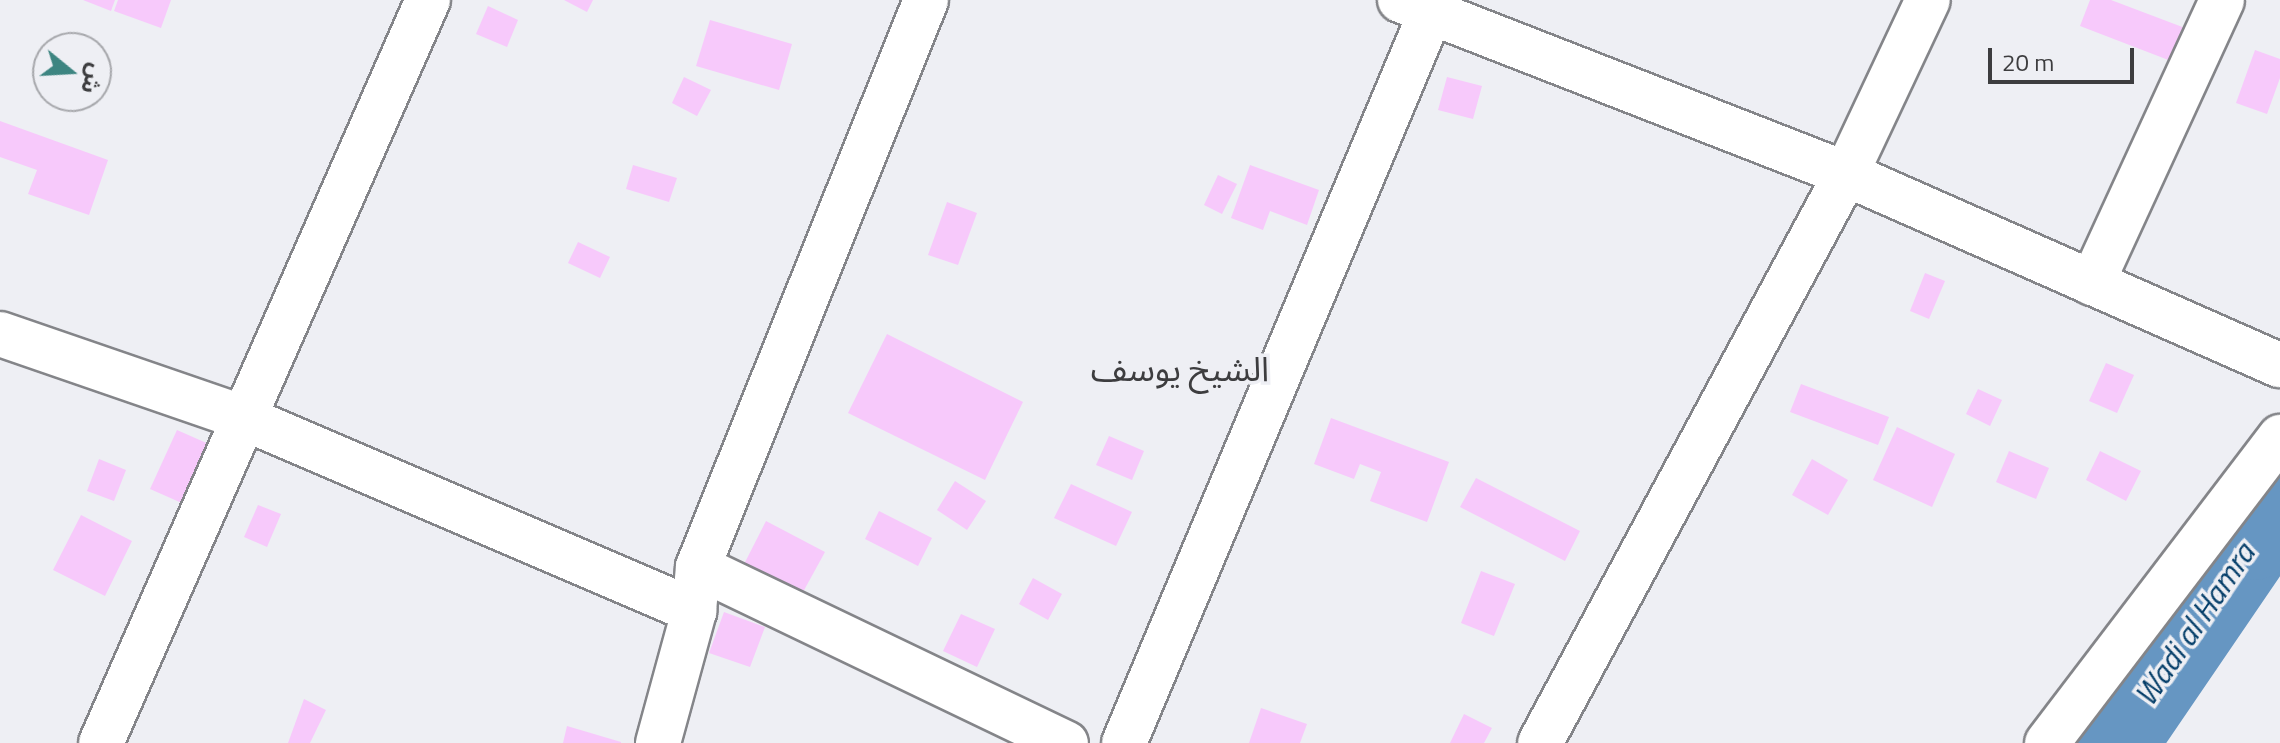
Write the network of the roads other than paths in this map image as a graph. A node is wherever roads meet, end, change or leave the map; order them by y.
1 (428, 0) edge
2 (926, 0) edge
3 (1928, 0) edge
4 (2222, 0) edge
5 (1422, 5) edge
6 (1846, 174) junction
7 (2092, 283) junction
8 (0, 334) edge
9 (2280, 365) edge
10 (244, 418) junction
11 (2280, 437) edge
12 (698, 567) junction
13 (694, 611) junction
14 (101, 743) edge
15 (658, 743) edge
16 (1066, 743) edge
17 (1124, 743) edge
18 (1540, 743) edge
19 (2047, 743) edge

1 - 10 street
2 - 12 street
3 - 6 street
4 - 7 street
5 - 6 street
5 - 17 street
6 - 7 street
6 - 18 street
7 - 9 street
8 - 10 street
10 - 13 street
10 - 14 street
11 - 19 street
12 - 13 street
12 - 16 street
13 - 15 street

